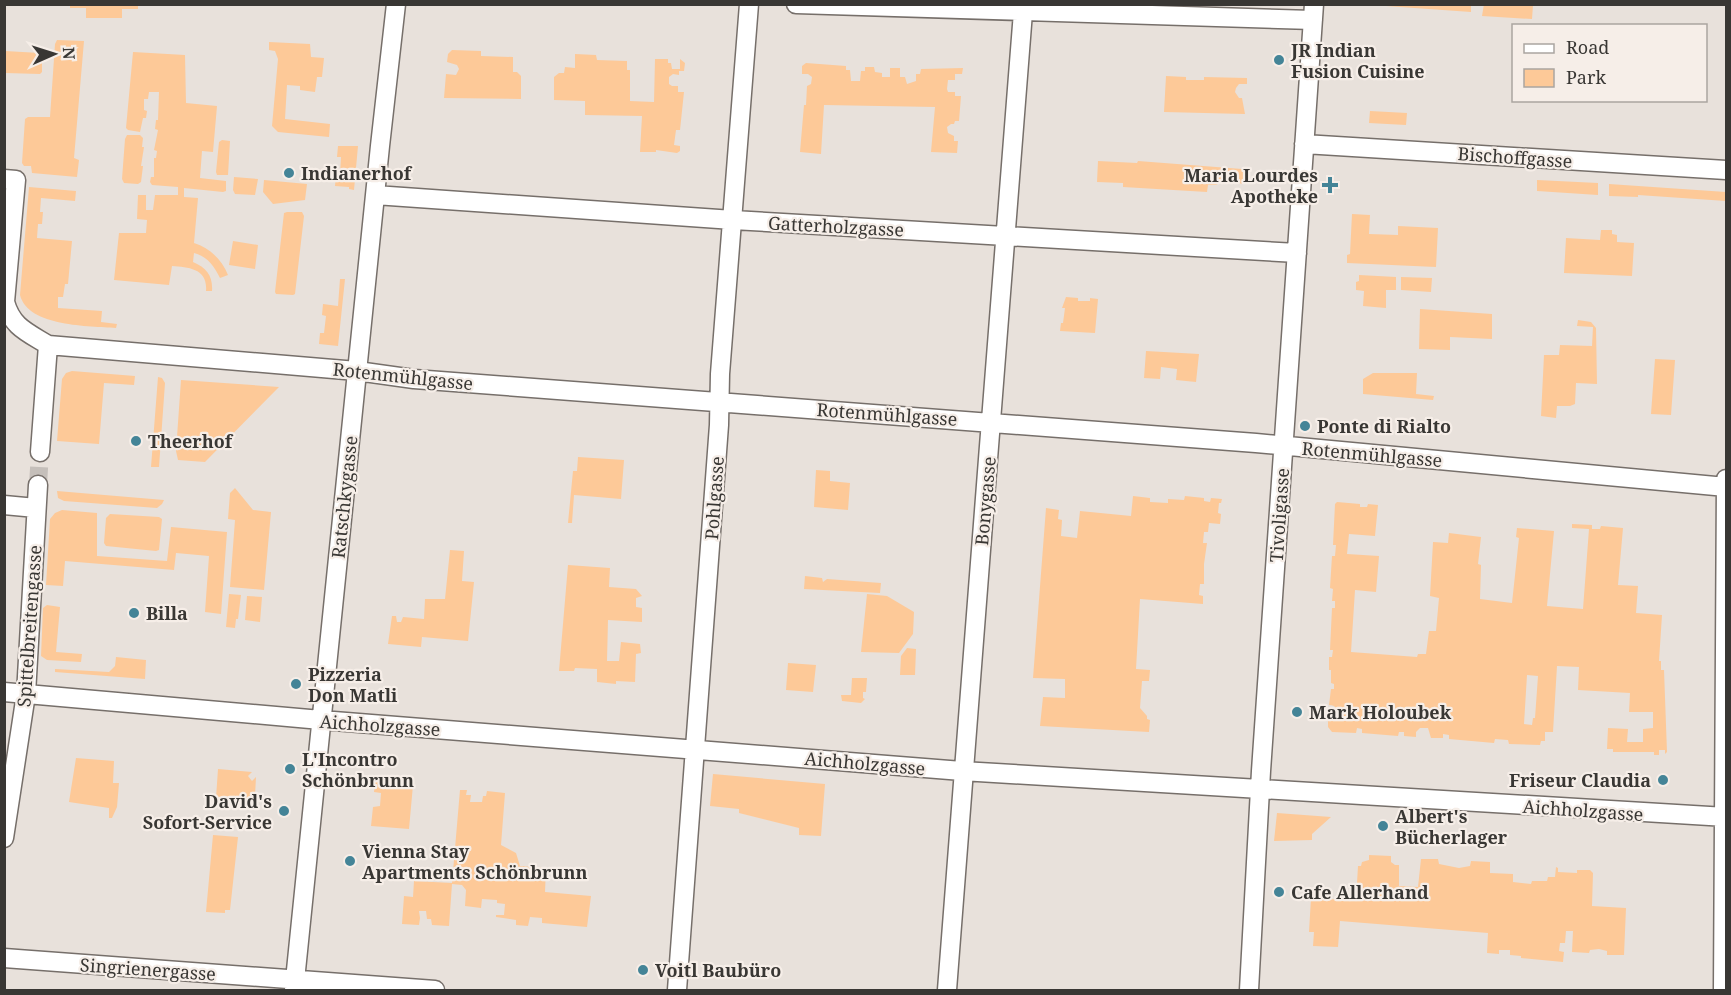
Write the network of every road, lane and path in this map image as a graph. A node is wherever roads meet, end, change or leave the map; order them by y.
1 (396, 4) edge
2 (749, 4) edge
3 (796, 4) edge
4 (1023, 12) junction
5 (1313, 12) edge
6 (1304, 144) junction
7 (1726, 170) edge
8 (4, 179) edge
9 (375, 195) junction
10 (733, 220) junction
11 (1006, 236) junction
12 (1297, 253) junction
13 (48, 345) junction
14 (357, 371) junction
15 (720, 401) junction
16 (991, 422) junction
17 (1284, 446) junction
18 (40, 452) tunnel mouth
19 (1726, 479) edge
20 (38, 485) tunnel mouth
21 (1726, 487) edge
22 (4, 505) edge
23 (36, 508) junction
24 (4, 692) edge
25 (26, 694) junction
26 (321, 720) junction
27 (694, 749) junction
28 (962, 771) junction
29 (1260, 790) junction
30 (1726, 817) edge
31 (4, 838) edge
32 (4, 958) edge
33 (295, 985) edge
34 (435, 990) edge
35 (677, 990) edge
36 (947, 990) edge
37 (1249, 990) edge
38 (1723, 990) edge

1 - 9 street, Ratschkygasse
2 - 10 street, Pohlgasse
3 - 4 street
4 - 5 street
4 - 11 street, Bonygasse
5 - 6 street, Tivoligasse
6 - 7 street, Bischoffgasse
6 - 12 street, Tivoligasse
8 - 13 street
9 - 10 street, Gatterholzgasse
9 - 14 street, Ratschkygasse
10 - 11 street, Gatterholzgasse
10 - 15 street, Pohlgasse
11 - 12 street, Gatterholzgasse
11 - 16 street, Bonygasse
12 - 17 street, Tivoligasse
13 - 14 street, Rotenmühlgasse
13 - 18 street
14 - 15 street, Rotenmühlgasse
14 - 26 street, Ratschkygasse
15 - 16 street, Rotenmühlgasse
15 - 27 street, Pohlgasse
16 - 17 street, Rotenmühlgasse
16 - 28 street, Bonygasse
17 - 21 street, Rotenmühlgasse
17 - 29 street, Tivoligasse
19 - 21 street
20 - 23 street, Spittelbreitengasse
21 - 30 street
22 - 23 street
23 - 25 street, Spittelbreitengasse
24 - 25 street, Aichholzgasse
25 - 26 street, Aichholzgasse
25 - 31 street, Spittelbreitengasse
26 - 27 street, Aichholzgasse
26 - 33 street, Ratschkygasse
27 - 28 street, Aichholzgasse
27 - 35 street, Pohlgasse
28 - 29 street, Aichholzgasse
28 - 36 street, Bonygasse
29 - 30 street, Aichholzgasse
29 - 37 street, Tivoligasse
30 - 38 street
32 - 33 street, Singrienergasse
33 - 34 street, Singrienergasse

